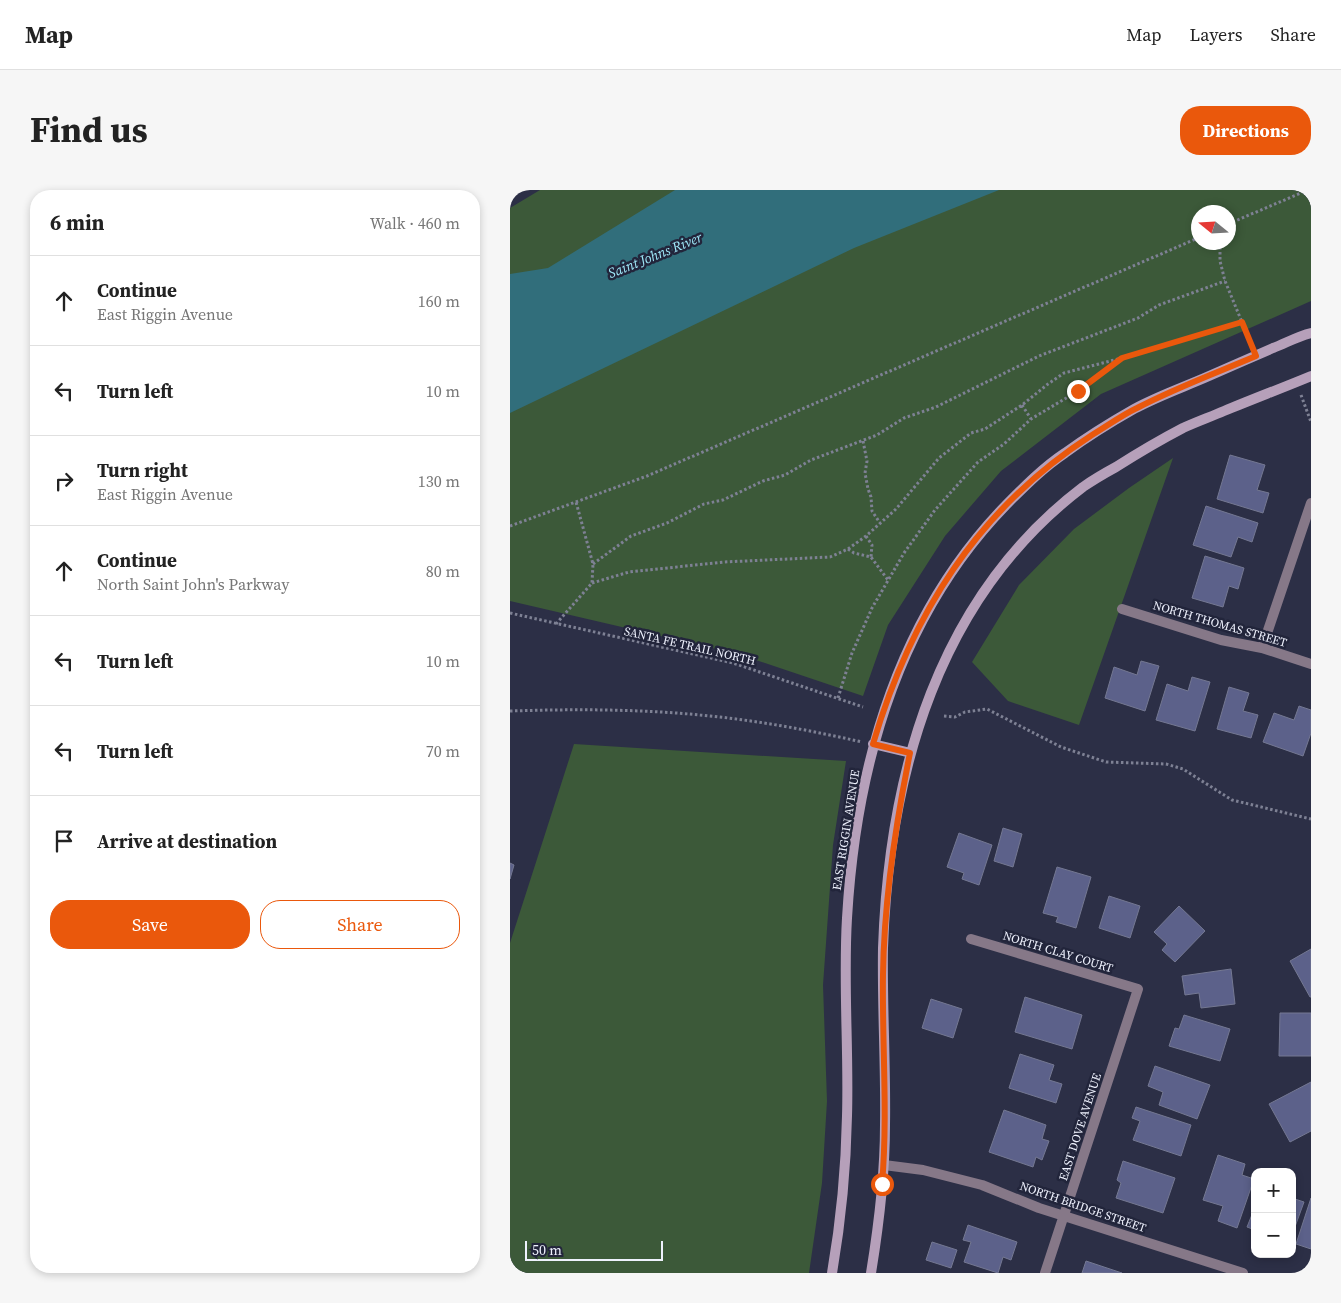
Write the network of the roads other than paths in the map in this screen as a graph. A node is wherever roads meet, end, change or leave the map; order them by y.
1 (1311, 333) edge
2 (1311, 376) edge
3 (1311, 503) edge
4 (1122, 610) dead end
5 (1262, 648) junction
6 (1311, 664) edge
7 (873, 744) junction
8 (910, 753) junction
9 (971, 939) dead end
10 (1138, 989) joint
11 (884, 1166) junction
12 (1064, 1216) junction
13 (832, 1273) edge
14 (871, 1273) edge
15 (1045, 1273) edge
16 (1243, 1273) edge

1 - 7 main road, EAST RIGGIN AVENUE
2 - 8 main road
3 - 5 street
4 - 5 street, NORTH THOMAS STREET
5 - 6 street, NORTH THOMAS STREET
7 - 8 main road
7 - 13 main road, EAST RIGGIN AVENUE
8 - 11 main road
9 - 10 street, NORTH CLAY COURT
10 - 12 street, EAST DOVE AVENUE
11 - 12 street, NORTH BRIDGE STREET
11 - 14 main road
12 - 15 street, EAST DOVE AVENUE
12 - 16 street, NORTH BRIDGE STREET

